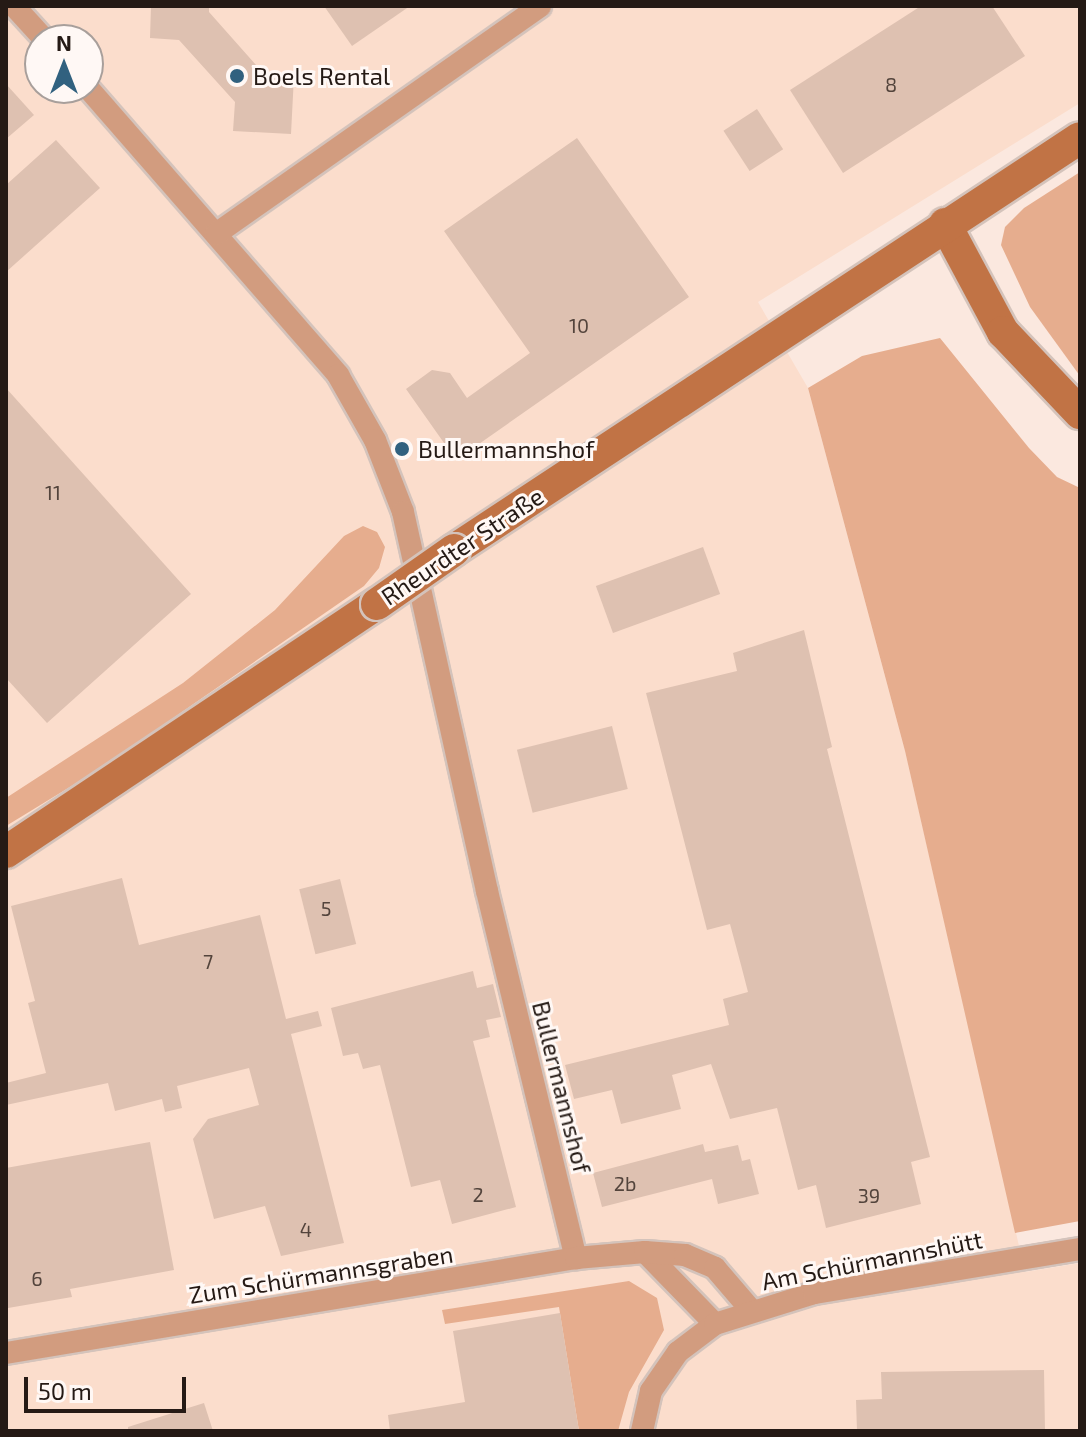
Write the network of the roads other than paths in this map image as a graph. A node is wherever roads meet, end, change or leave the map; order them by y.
1 (14, 6) edge
2 (540, 6) edge
3 (30, 24) edge
4 (102, 104) edge
5 (1080, 138) edge
6 (945, 224) junction
7 (216, 234) junction
8 (1080, 413) edge
9 (6, 852) edge
10 (1080, 1249) edge
11 (645, 1252) junction
12 (576, 1258) junction
13 (751, 1310) junction
14 (715, 1324) junction
15 (6, 1353) edge
16 (642, 1431) edge

1 - 3 street
2 - 7 street
4 - 7 street, Bullermannshof
5 - 6 main road, Rheurdter Straße
6 - 8 main road
6 - 9 main road, Rheurdter Straße, bridge
7 - 12 street, Bullermannshof
10 - 13 street, Am Schürmannshütt
11 - 12 street, Zum Schürmannsgraben
11 - 13 street, Zum Schürmannsgraben
11 - 14 street
12 - 15 street, Zum Schürmannsgraben
13 - 14 street, Am Schürmannshütt
14 - 16 street, Am Schürmannshütt

